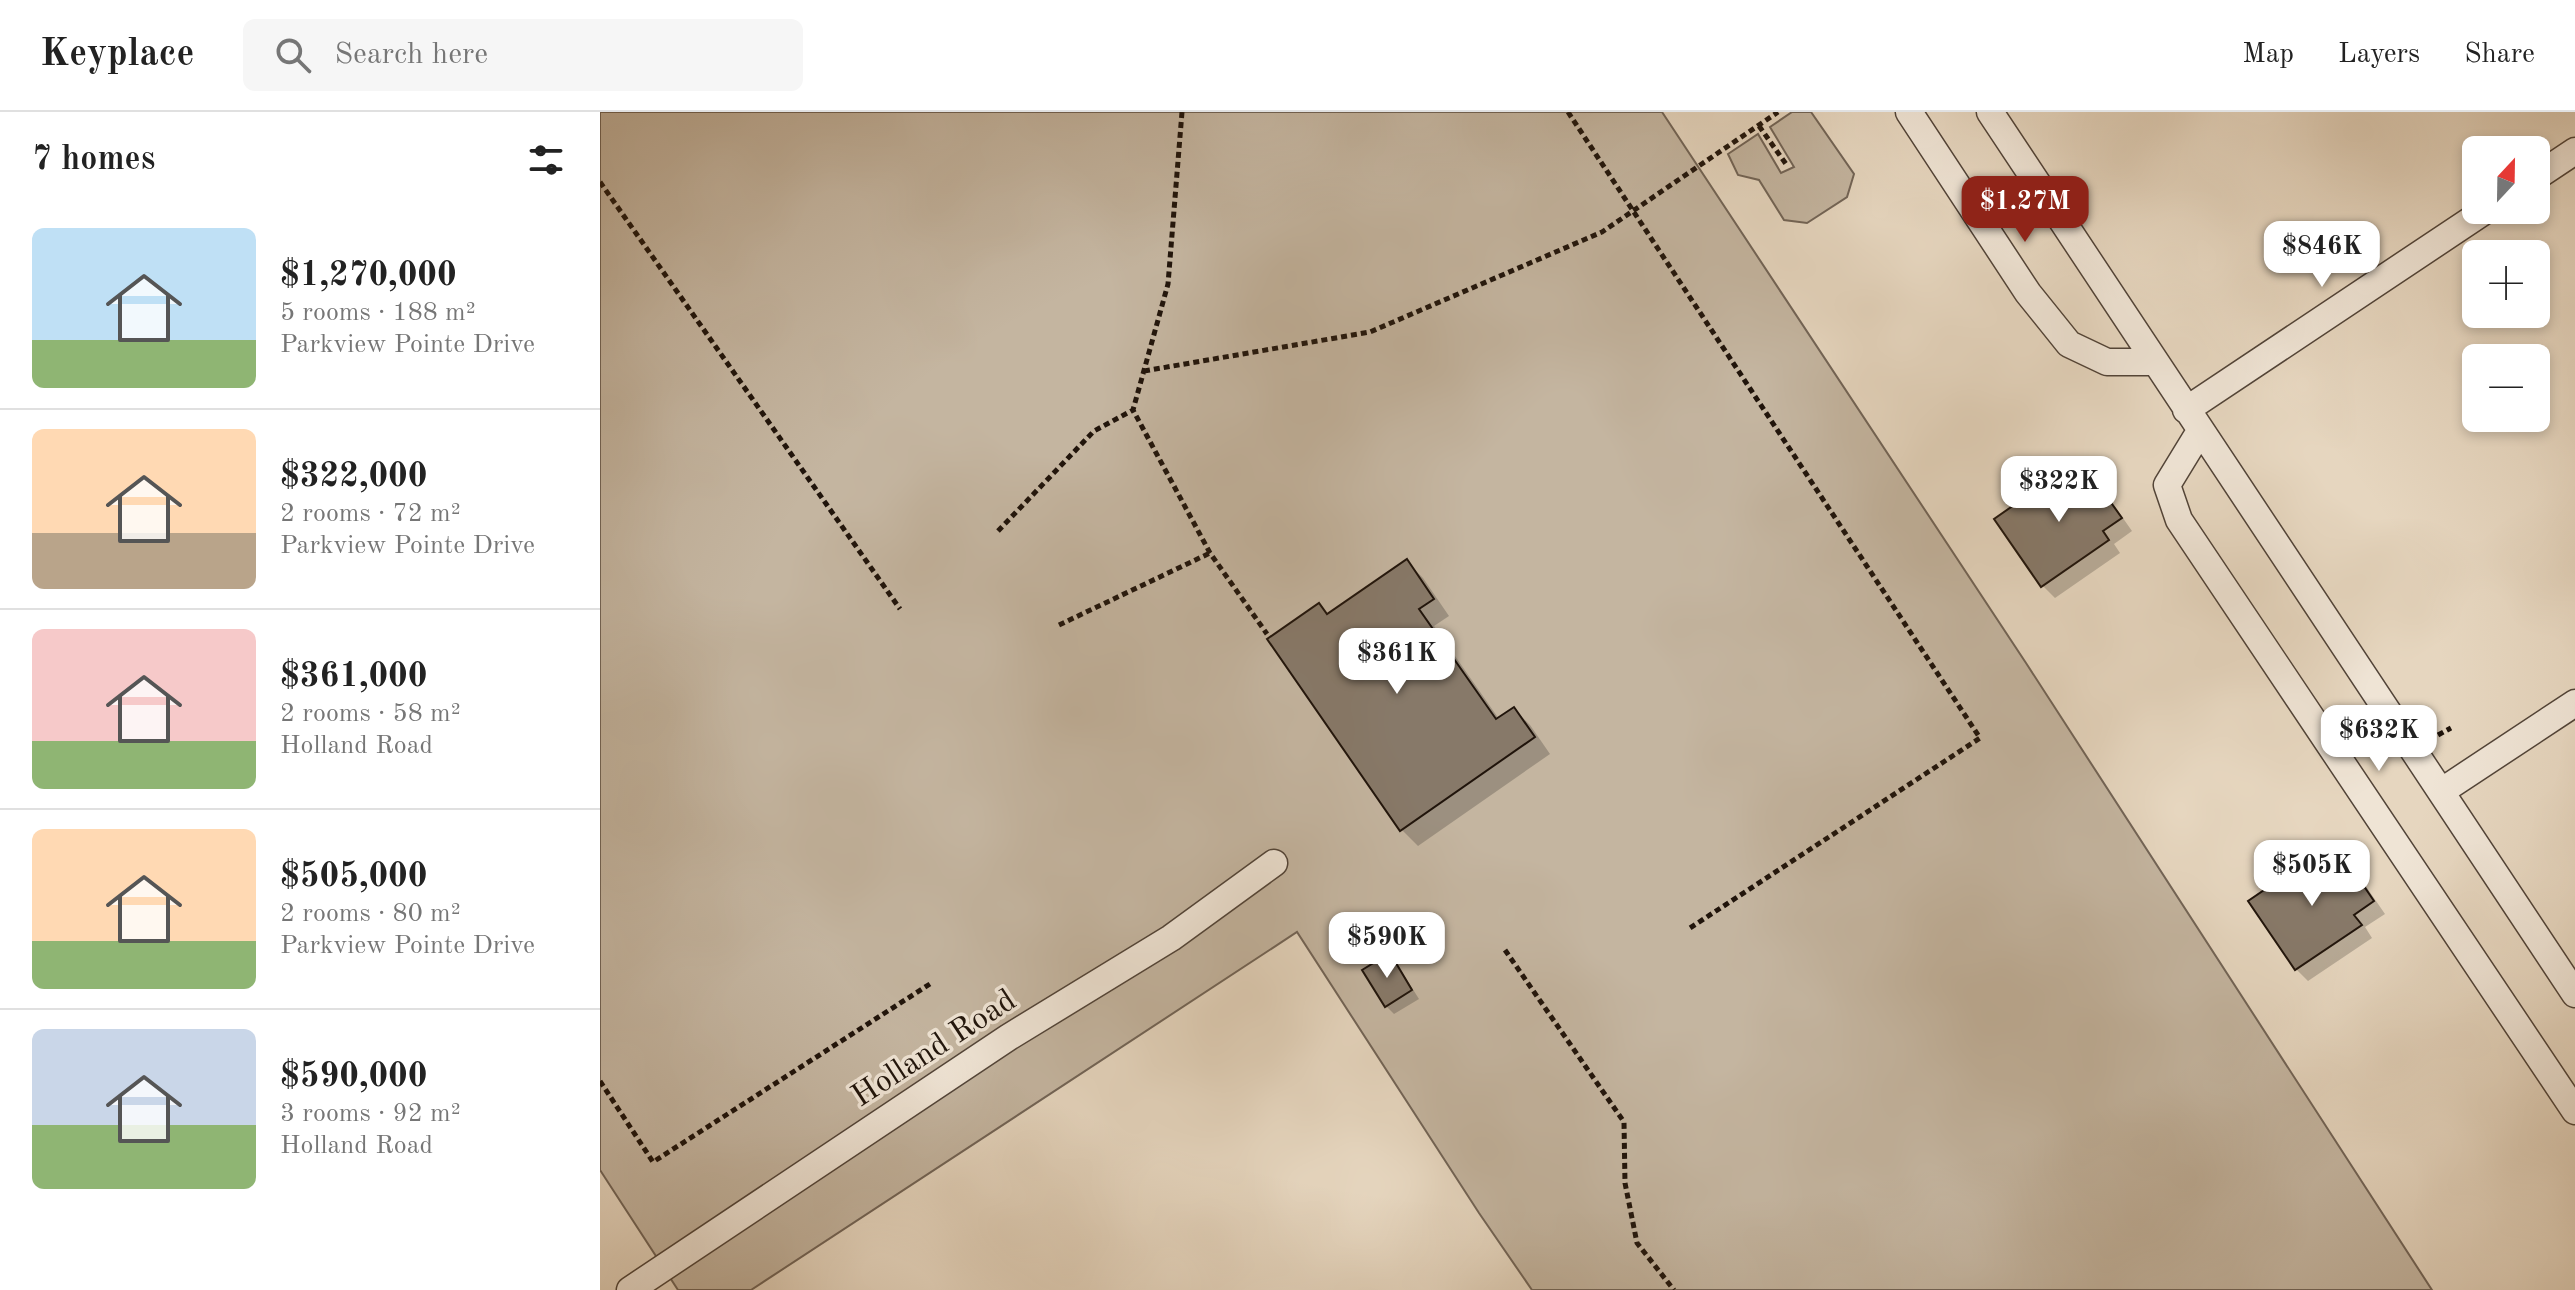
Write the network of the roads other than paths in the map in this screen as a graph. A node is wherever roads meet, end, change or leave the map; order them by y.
1 (1909, 112) edge
2 (1990, 112) edge
3 (2575, 151) edge
4 (2550, 168) edge
5 (2467, 224) edge
6 (2155, 362) junction
7 (2193, 421) junction
8 (2575, 703) edge
9 (2442, 791) junction
10 (1274, 863) dead end
11 (2575, 994) edge
12 (2575, 1111) edge
13 (630, 1290) edge

1 - 6 street
2 - 6 street
3 - 4 street
5 - 7 street
6 - 7 street
7 - 9 street
7 - 12 street
8 - 9 street
9 - 11 street
10 - 13 street, Holland Road

